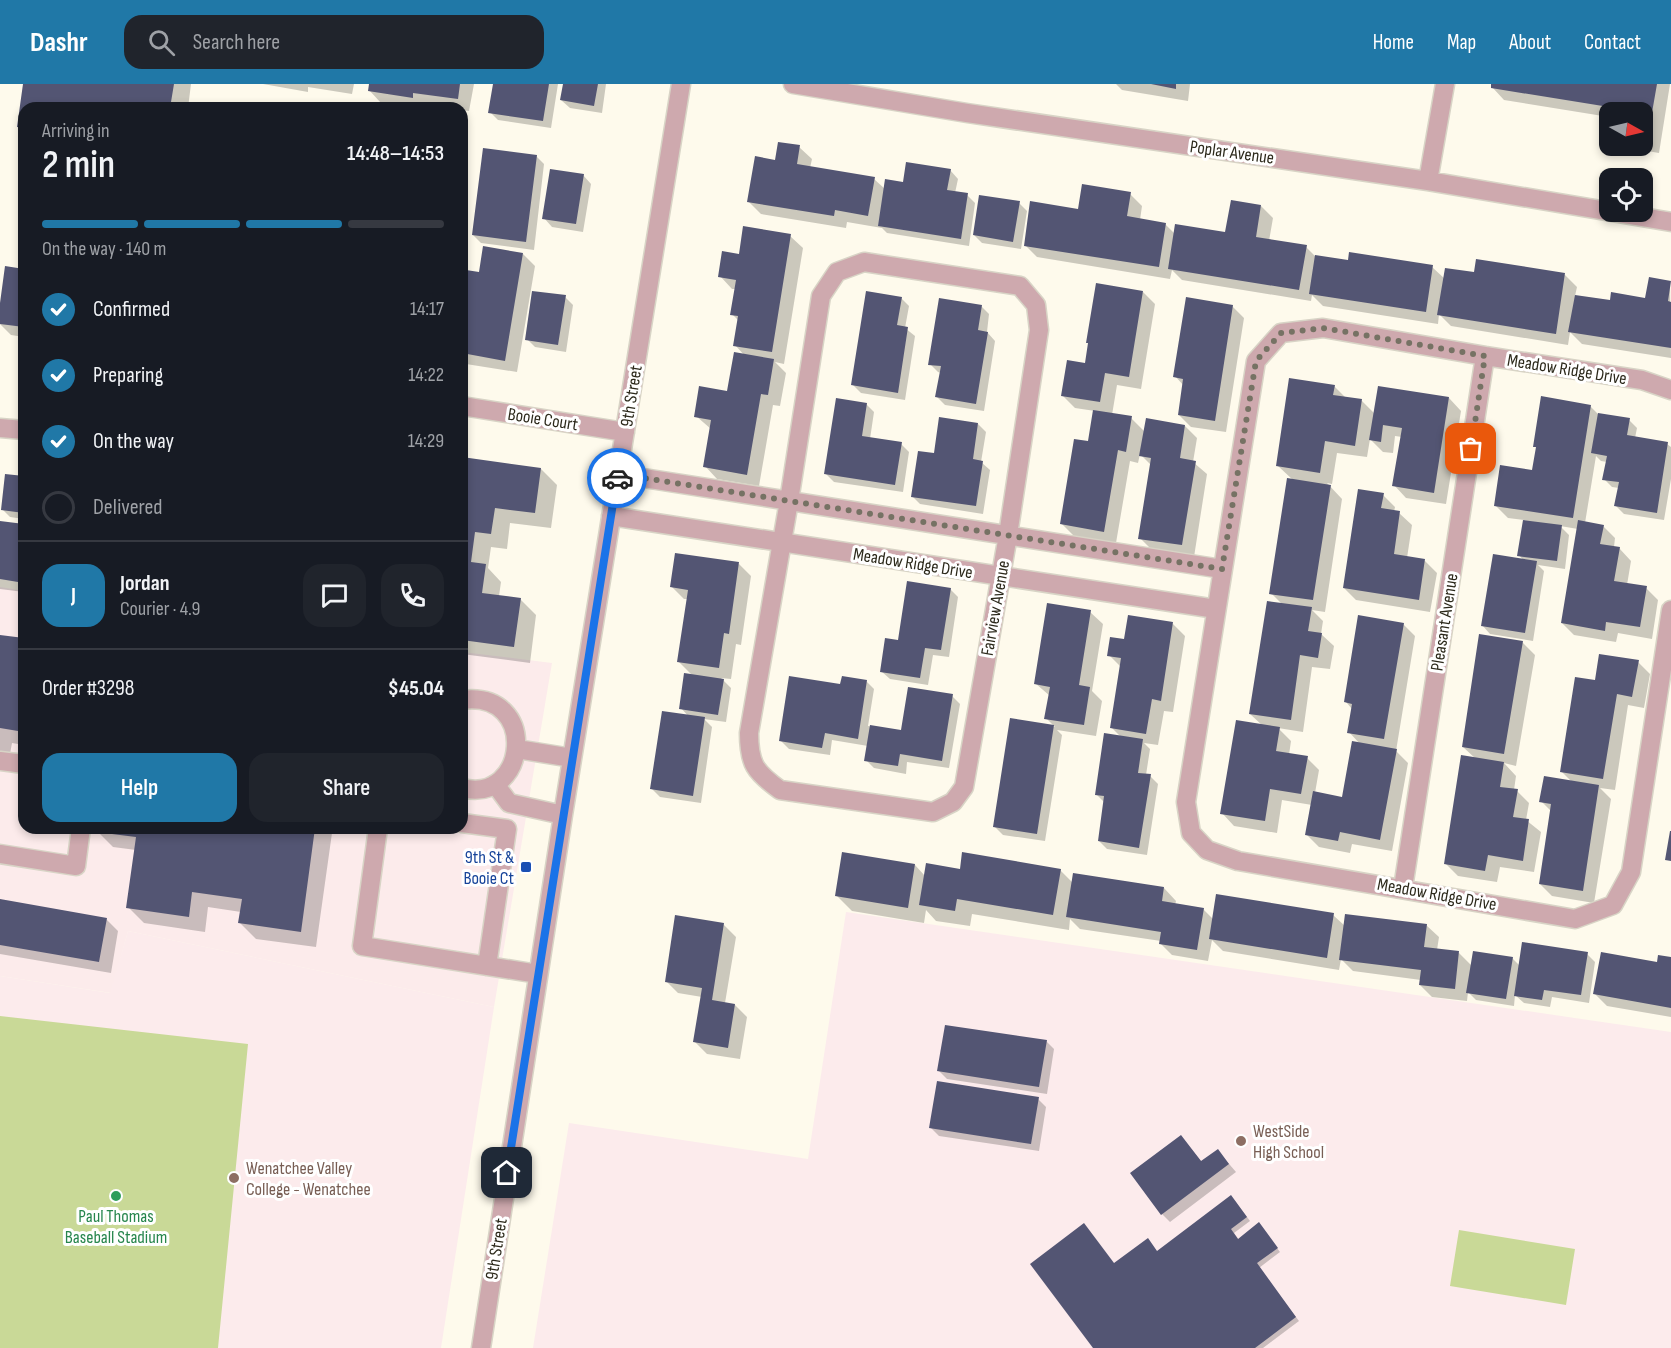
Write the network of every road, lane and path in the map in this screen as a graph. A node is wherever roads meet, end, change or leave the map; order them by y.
1 (681, 84) edge
2 (793, 84) edge
3 (1444, 84) edge
4 (1428, 181) junction
5 (1671, 222) edge
6 (1485, 356) junction
7 (1671, 390) edge
8 (468, 407) edge
9 (0, 428) edge
10 (18, 430) edge
11 (625, 432) junction
12 (618, 474) junction
13 (789, 501) junction
14 (611, 516) junction
15 (1008, 535) junction
16 (782, 542) junction
17 (1222, 569) junction
18 (1000, 576) junction
19 (1216, 609) junction
20 (1671, 610) edge
21 (468, 700) edge
22 (517, 749) junction
23 (572, 758) junction
24 (0, 761) edge
25 (18, 763) edge
26 (495, 784) junction
27 (468, 788) edge
28 (563, 815) junction
29 (468, 824) edge
30 (80, 834) edge
31 (377, 834) edge
32 (0, 854) edge
33 (1403, 888) junction
34 (487, 966) junction
35 (538, 974) junction
36 (480, 1348) edge

1 - 11 street, 9th Street
2 - 4 street, Poplar Avenue
3 - 4 street
4 - 5 street, Poplar Avenue
6 - 7 street, Meadow Ridge Drive
6 - 17 street, Meadow Ridge Drive
6 - 33 street, Pleasant Avenue
8 - 11 street, Booie Court
9 - 10 street
11 - 12 street, 9th Street
12 - 13 street
12 - 14 street, 9th Street
13 - 15 street
13 - 15 street, Fairview Avenue
13 - 16 street, Fairview Avenue
14 - 16 street, Meadow Ridge Drive
14 - 23 street, 9th Street
15 - 17 street
15 - 18 street, Fairview Avenue
16 - 18 street, Meadow Ridge Drive
16 - 18 street, Fairview Avenue
17 - 19 street, Meadow Ridge Drive
18 - 19 street, Meadow Ridge Drive
19 - 33 street, Meadow Ridge Drive
20 - 33 street, Meadow Ridge Drive
21 - 22 street
22 - 23 street
22 - 26 street
23 - 28 street, 9th Street
24 - 25 street
26 - 27 street
26 - 28 street
28 - 35 street, 9th Street
29 - 34 street
30 - 32 street
31 - 34 street
34 - 35 street
35 - 36 street, 9th Street

